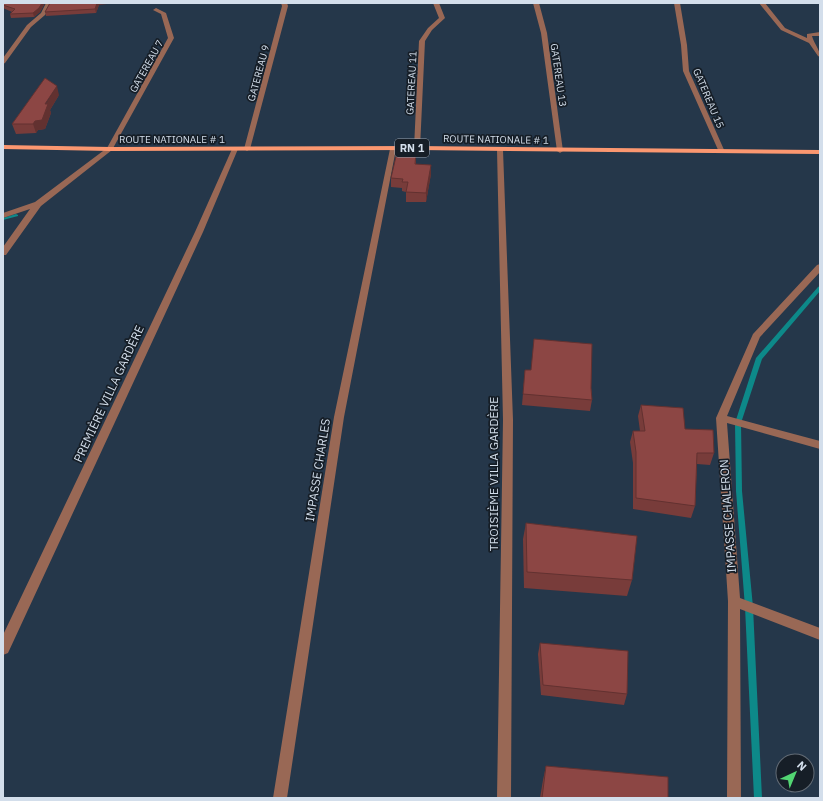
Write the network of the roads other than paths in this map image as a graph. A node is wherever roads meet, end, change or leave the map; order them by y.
1 (50, 3) edge
2 (284, 3) edge
3 (436, 3) edge
4 (536, 3) edge
5 (677, 3) edge
6 (762, 3) edge
7 (156, 10) dead end
8 (820, 34) edge
9 (811, 42) junction
10 (820, 55) edge
11 (4, 60) edge
12 (3, 147) edge
13 (392, 148) junction
14 (416, 148) junction
15 (110, 149) junction
16 (235, 149) junction
17 (247, 149) junction
18 (500, 150) junction
19 (560, 151) junction
20 (722, 152) junction
21 (820, 152) edge
22 (38, 204) junction
23 (3, 216) edge
24 (3, 253) edge
25 (820, 266) edge
26 (721, 418) junction
27 (820, 445) edge
28 (734, 601) junction
29 (820, 634) edge
30 (3, 649) edge
31 (280, 798) edge
32 (504, 798) edge
33 (734, 798) edge

1 - 11 street
2 - 17 street, GATEREAU 9
3 - 14 street, GATEREAU 11
4 - 19 street, GATEREAU 13
5 - 20 street, GATEREAU 15
6 - 9 street
7 - 15 street, GATEREAU 7
8 - 9 street
9 - 10 street
12 - 15 main road, ROUTE NATIONALE # 1 / RN 1
13 - 14 main road, ROUTE NATIONALE # 1 / RN 1
13 - 17 main road, ROUTE NATIONALE # 1 / RN 1
13 - 31 street, IMPASSE CHARLES
14 - 18 main road, ROUTE NATIONALE # 1 / RN 1
15 - 16 main road, ROUTE NATIONALE # 1 / RN 1
15 - 22 street
16 - 17 main road, ROUTE NATIONALE # 1 / RN 1
16 - 30 street, PREMIÈRE VILLA GARDÈRE
18 - 19 main road, ROUTE NATIONALE # 1 / RN 1
18 - 32 street, TROISIÈME VILLA GARDÈRE
19 - 20 main road, ROUTE NATIONALE # 1 / RN 1
20 - 21 main road, ROUTE NATIONALE # 1 / RN 1
22 - 23 street
22 - 24 street
25 - 26 street, IMPASSE CHALERON
26 - 27 street
26 - 28 street, IMPASSE CHALERON
28 - 29 street
28 - 33 street, IMPASSE CHALERON

